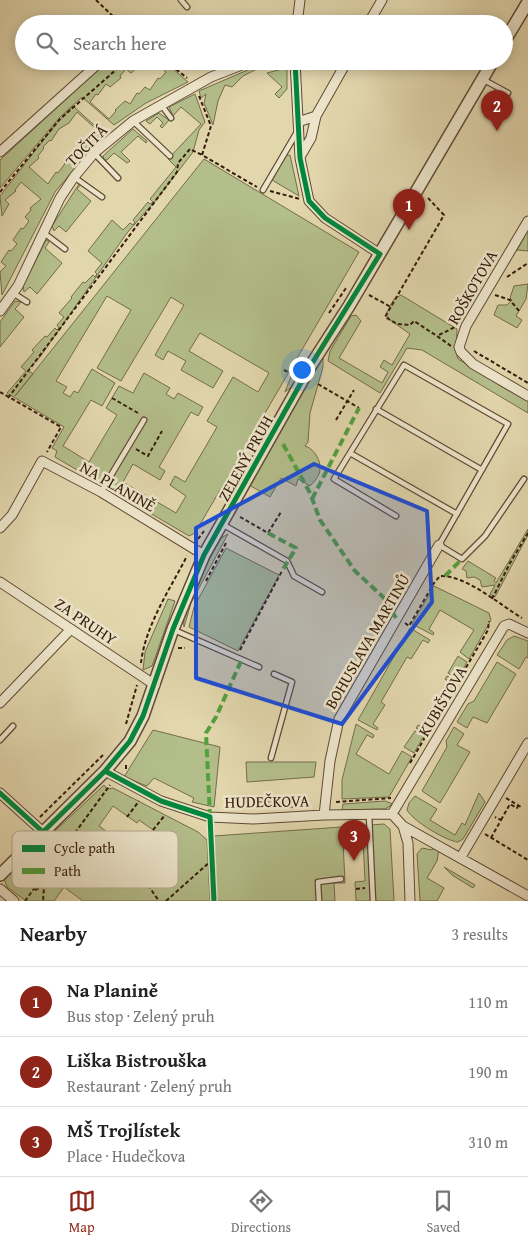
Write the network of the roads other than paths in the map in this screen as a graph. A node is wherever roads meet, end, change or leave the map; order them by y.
1 (181, 0) edge
2 (300, 0) edge
3 (382, 0) edge
4 (528, 2) edge
5 (187, 8) dead end
6 (298, 15) edge
7 (373, 15) edge
8 (513, 27) edge
9 (91, 70) edge
10 (230, 70) edge
11 (296, 70) edge
12 (342, 70) edge
13 (488, 70) edge
14 (483, 79) junction
15 (508, 93) dead end
16 (162, 106) junction
17 (316, 116) junction
18 (171, 118) dead end
19 (133, 121) junction
20 (298, 126) junction
21 (0, 152) edge
22 (94, 153) junction
23 (170, 156) dead end
24 (300, 158) junction
25 (74, 176) junction
26 (118, 178) dead end
27 (263, 190) road end
28 (102, 197) dead end
29 (528, 221) edge
30 (44, 233) junction
31 (65, 249) dead end
32 (380, 254) junction
33 (13, 293) junction
34 (27, 302) dead end
35 (0, 311) edge
36 (528, 396) edge
37 (376, 409) junction
38 (144, 420) dead end
39 (350, 453) junction
40 (482, 470) junction
41 (524, 479) dead end
42 (101, 492) junction
43 (457, 514) junction
44 (396, 516) dead end
45 (222, 524) junction
46 (0, 528) edge
47 (439, 545) junction
48 (204, 555) junction
49 (0, 582) edge
50 (322, 592) dead end
51 (71, 629) junction
52 (172, 629) junction
53 (528, 633) edge
54 (259, 667) dead end
55 (274, 674) dead end
56 (155, 685) junction
57 (0, 703) edge
58 (13, 726) dead end
59 (0, 740) edge
60 (528, 743) edge
61 (271, 758) dead end
62 (105, 771) junction
63 (0, 793) edge
64 (324, 814) junction
65 (392, 814) junction
66 (369, 815) junction
67 (403, 826) junction
68 (42, 831) edge
69 (44, 831) edge
70 (461, 857) junction
71 (12, 862) edge
72 (0, 875) edge
73 (341, 879) dead end
74 (0, 889) edge
75 (528, 896) edge
76 (14, 901) edge
77 (319, 901) edge
78 (373, 901) edge
79 (410, 901) edge

1 - 5 lane
2 - 6 street
3 - 7 street
4 - 8 street
9 - 21 street
10 - 16 street, TOČITÁ
11 - 20 street
12 - 17 street
13 - 14 street, ZELENÝ PRUH
14 - 15 lane
14 - 32 street, ZELENÝ PRUH
16 - 18 lane
16 - 19 street, TOČITÁ
17 - 20 street
17 - 24 street
19 - 22 street, TOČITÁ
19 - 23 lane
20 - 24 street
20 - 27 lane
22 - 25 street, TOČITÁ
22 - 26 lane
24 - 32 street
25 - 28 lane
25 - 30 street, TOČITÁ
29 - 36 street, ROŠKOTOVA
30 - 31 lane
30 - 33 street, TOČITÁ
32 - 45 street, ZELENÝ PRUH
33 - 34 lane
33 - 35 street, TOČITÁ
37 - 39 lane
37 - 40 lane
37 - 40 lane
38 - 42 lane
39 - 43 lane
39 - 44 lane
40 - 43 lane
41 - 47 lane
42 - 46 street, NA PLANINĚ
42 - 48 street, NA PLANINĚ
43 - 47 lane
45 - 48 street, ZELENÝ PRUH
45 - 50 lane
47 - 64 street, BOHUSLAVA MARTINŮ
48 - 52 street, ZELENÝ PRUH
49 - 51 street, ZA PRUHY
51 - 56 street, ZA PRUHY
51 - 57 street
52 - 54 lane
52 - 56 street, ZELENÝ PRUH
53 - 65 street, KUBIŠTOVA
55 - 61 lane
56 - 62 street, ZELENÝ PRUH
58 - 59 lane
60 - 70 street
62 - 64 street, HUDEČKOVA
62 - 69 street, ZELENÝ PRUH
63 - 68 street
64 - 66 street, HUDEČKOVA
65 - 66 street, HUDEČKOVA
65 - 67 street
66 - 78 lane
67 - 70 street
67 - 79 street
70 - 75 street
71 - 72 street, ZELENÝ PRUH
73 - 77 lane
74 - 76 street

